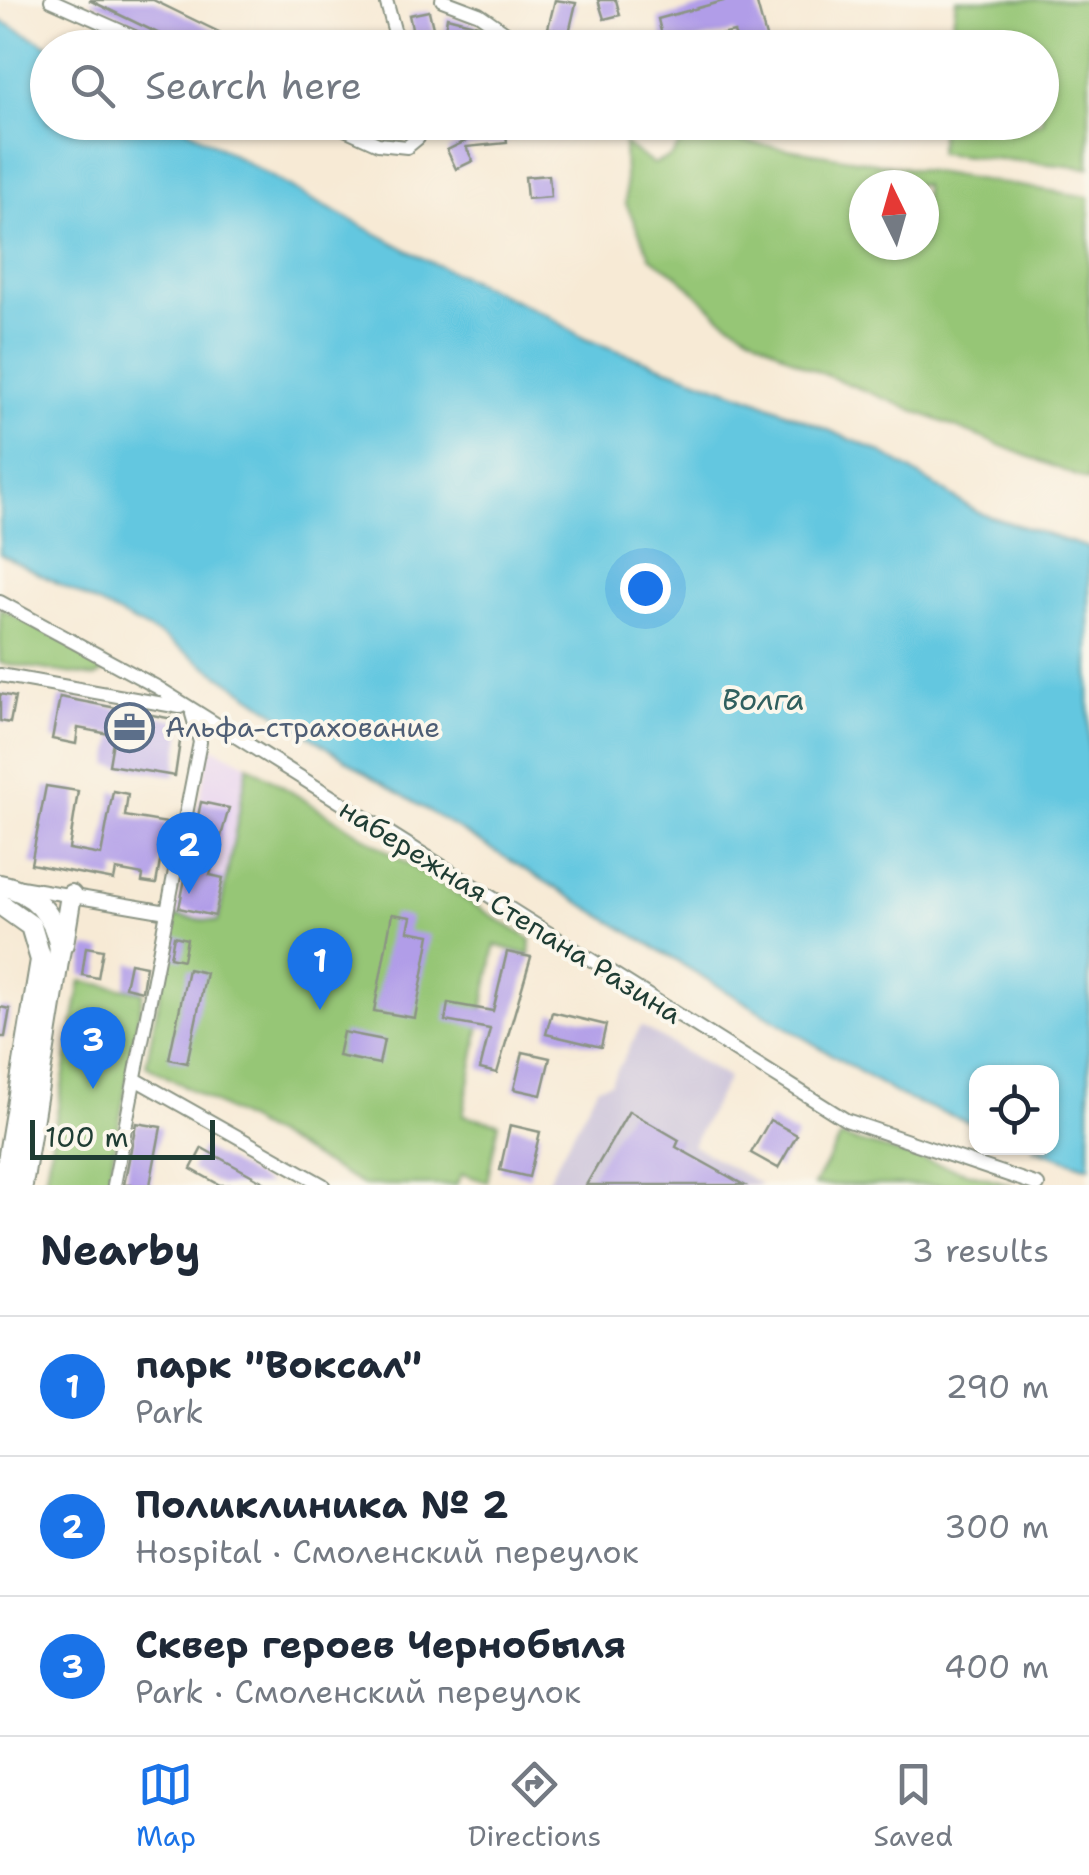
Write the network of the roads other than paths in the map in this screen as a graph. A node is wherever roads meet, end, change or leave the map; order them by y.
1 (51, 0) edge
2 (386, 0) edge
3 (442, 0) edge
4 (118, 30) edge
5 (394, 30) edge
6 (502, 30) edge
7 (369, 140) edge
8 (415, 140) edge
9 (0, 602) edge
10 (0, 676) edge
11 (187, 708) junction
12 (3, 895) edge
13 (71, 895) junction
14 (167, 912) junction
15 (60, 960) junction
16 (135, 1079) junction
17 (8, 1177) edge
18 (114, 1185) edge
19 (323, 1185) edge
20 (1038, 1185) edge

1 - 4 street
2 - 5 street
3 - 6 street
7 - 8 street
9 - 11 street, набережная Степана Разина
10 - 11 street
11 - 14 street
11 - 20 street, набережная Степана Разина
12 - 13 street
12 - 15 main road
12 - 17 main road
13 - 14 street
13 - 15 main road
14 - 16 street
15 - 17 main road
16 - 18 street
16 - 19 street

